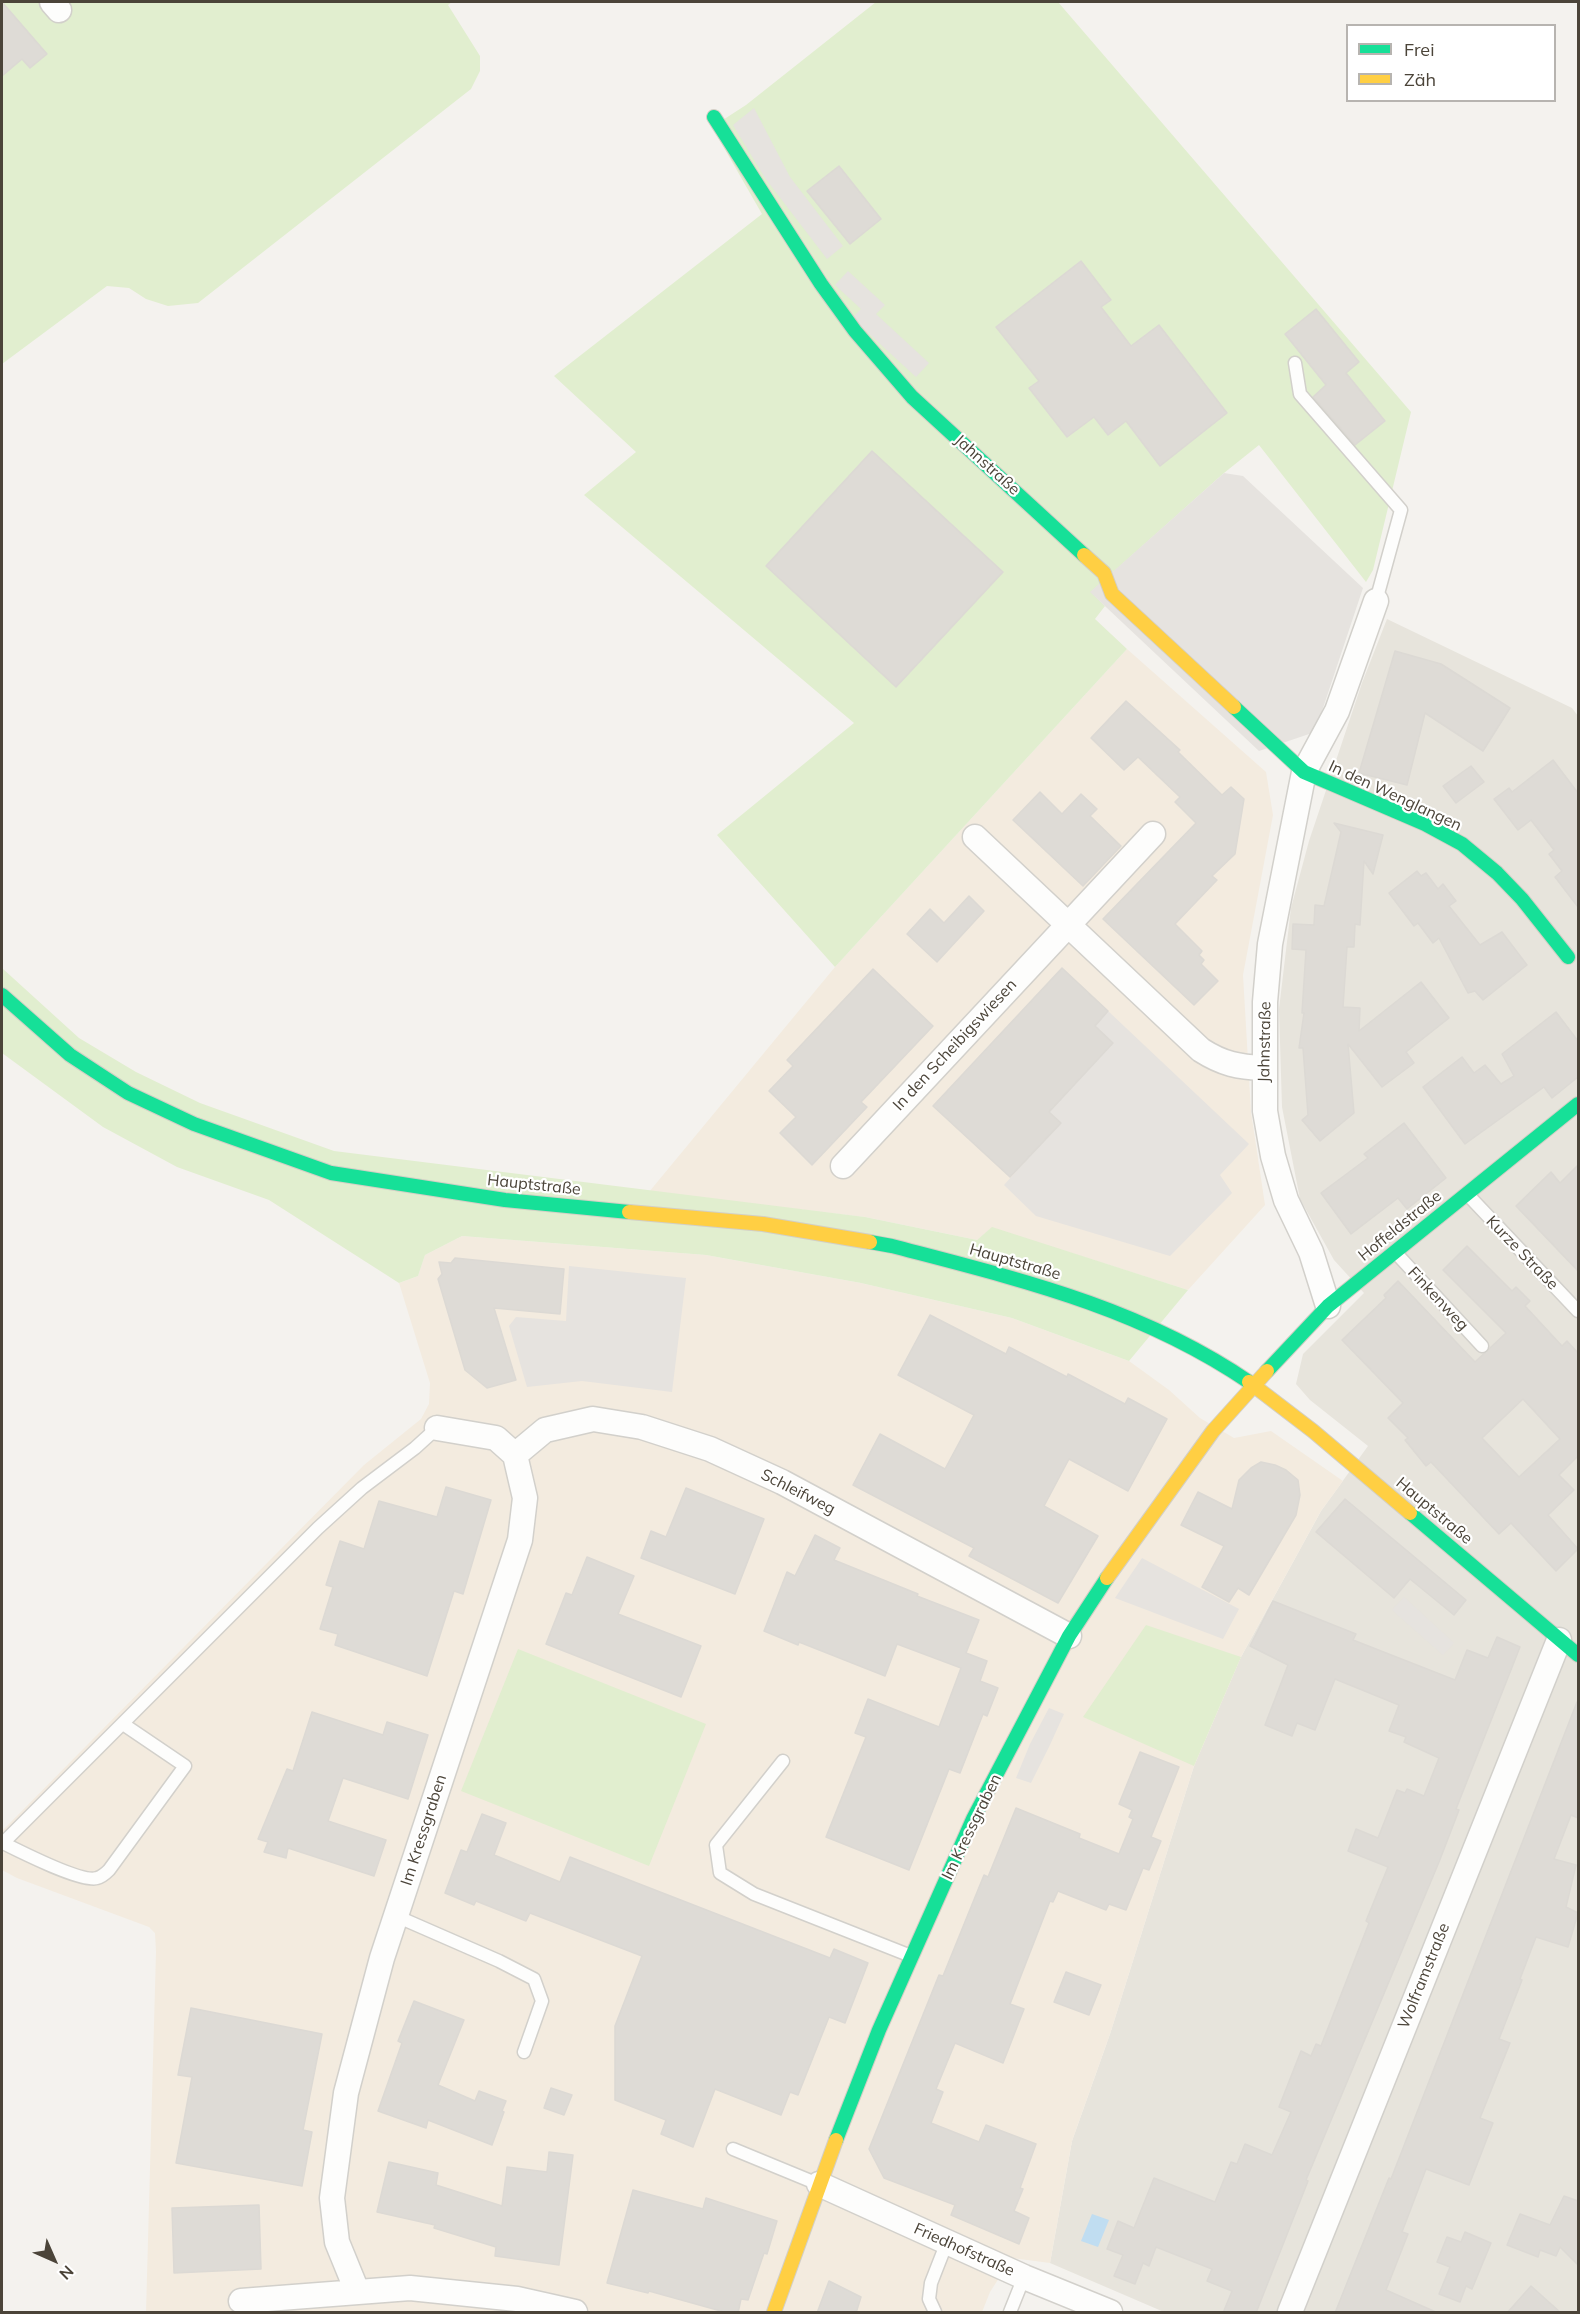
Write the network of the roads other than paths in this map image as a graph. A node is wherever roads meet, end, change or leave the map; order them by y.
1 (714, 117) dead end
2 (1295, 363) dead end
3 (1376, 601) joint
4 (1304, 771) junction
5 (1153, 834) dead end
6 (975, 837) dead end
7 (1068, 924) junction
8 (1568, 957) dead end
9 (2, 995) edge
10 (1264, 1068) junction
11 (1578, 1104) edge
12 (843, 1166) dead end
13 (1467, 1194) junction
14 (1394, 1252) junction
15 (1328, 1306) junction
16 (1578, 1311) edge
17 (1482, 1346) dead end
18 (1253, 1385) junction
19 (437, 1428) joint
20 (515, 1455) junction
21 (1069, 1636) junction
22 (1559, 1640) junction
23 (1578, 1655) edge
24 (123, 1724) junction
25 (783, 1761) dead end
26 (396, 1916) junction
27 (912, 1956) junction
28 (524, 2052) dead end
29 (734, 2149) dead end
30 (819, 2184) junction
31 (947, 2242) junction
32 (1024, 2277) junction
33 (357, 2291) junction
34 (241, 2301) dead end
35 (575, 2313) edge
36 (774, 2313) edge
37 (935, 2313) edge
38 (1010, 2313) edge
39 (1110, 2313) edge
40 (1290, 2313) edge

1 - 4 street, Jahnstraße
2 - 3 lane, Jahnstraße
3 - 4 street, Jahnstraße
4 - 8 street, In den Wenglangen
4 - 10 street, Jahnstraße
5 - 7 street, In den Scheibigswiesen
6 - 7 street
7 - 10 street
7 - 12 street, In den Scheibigswiesen
9 - 18 street, Hauptstraße
10 - 15 street, Jahnstraße
11 - 13 street, Hoffeldstraße
13 - 14 street, Hoffeldstraße
13 - 16 lane, Kurze Straße
14 - 15 street, Hoffeldstraße
14 - 17 lane, Finkenweg
15 - 18 street, Hoffeldstraße
18 - 21 street, Im Kressgraben
18 - 22 street, Hauptstraße
19 - 20 street
19 - 24 lane
20 - 21 street, Schleifweg
20 - 26 street, Im Kressgraben
21 - 27 street, Im Kressgraben
22 - 23 street, Hauptstraße
22 - 40 street, Wolframstraße
24 - 24 lane
25 - 27 lane
26 - 28 lane
26 - 33 street, Im Kressgraben
27 - 30 street, Im Kressgraben
29 - 30 lane
30 - 31 street, Friedhofstraße
30 - 36 street, Im Kressgraben
31 - 32 street, Friedhofstraße
31 - 37 lane
32 - 38 lane
32 - 39 street, Friedhofstraße
33 - 34 street
33 - 35 street

